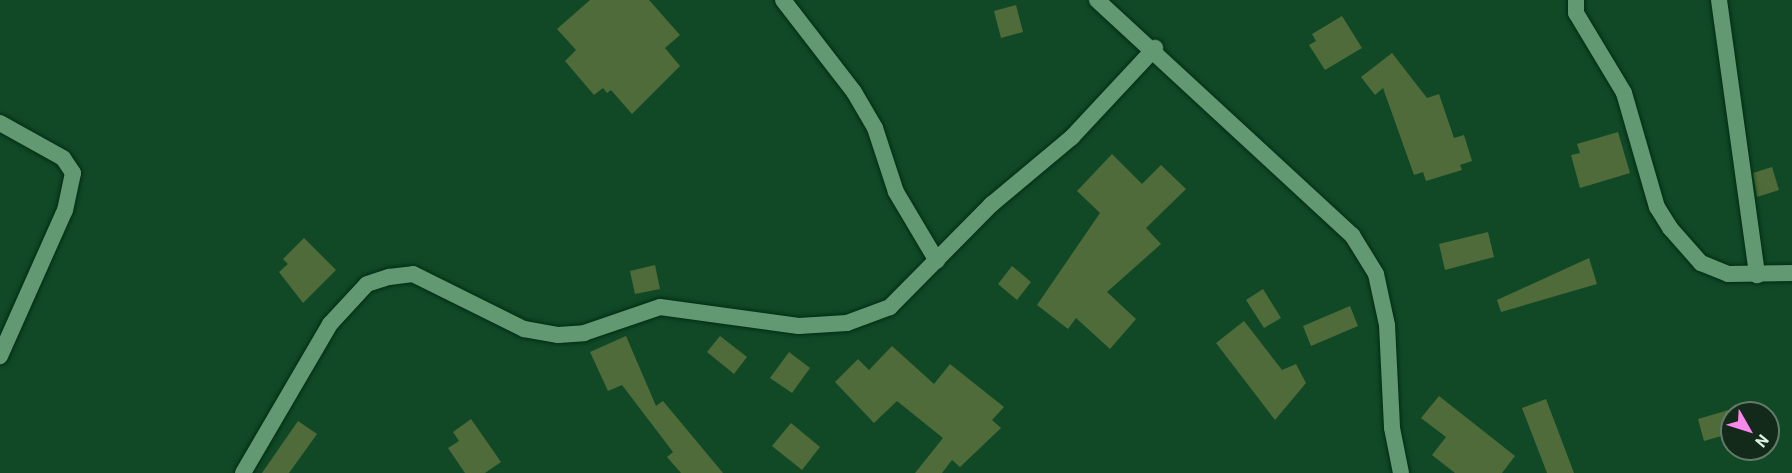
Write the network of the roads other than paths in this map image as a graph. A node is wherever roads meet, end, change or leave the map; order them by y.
1 (783, 0) edge
2 (1098, 0) edge
3 (1576, 0) edge
4 (1719, 0) edge
5 (1155, 48) junction
6 (0, 123) edge
7 (937, 261) junction
8 (1792, 273) edge
9 (1757, 275) junction
10 (0, 356) edge
11 (243, 473) edge
12 (1401, 473) edge

1 - 7 street
2 - 5 street
3 - 9 street
4 - 9 street
5 - 7 street
5 - 12 street
6 - 10 street
7 - 11 street
8 - 9 street

